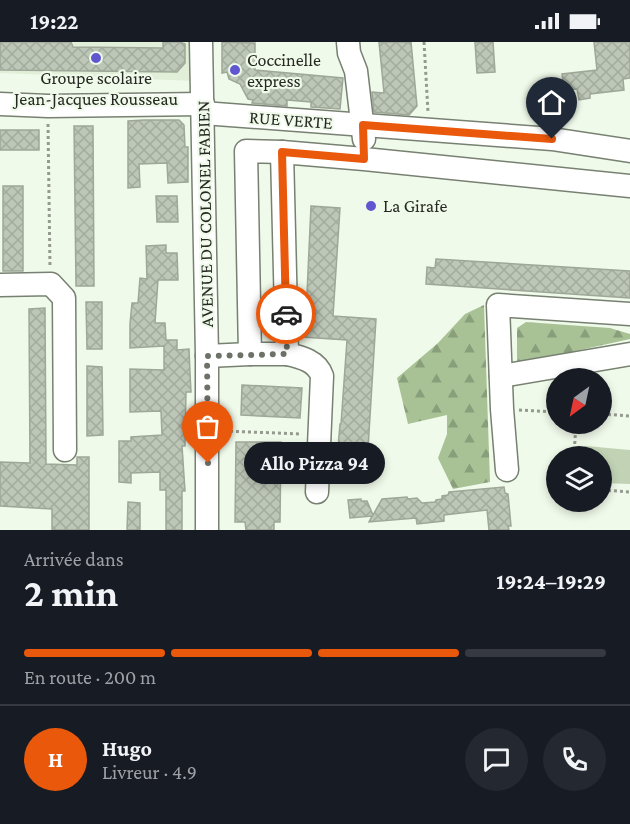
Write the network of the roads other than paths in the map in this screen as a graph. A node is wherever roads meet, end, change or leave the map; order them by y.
1 (201, 42) edge
2 (348, 42) edge
3 (0, 104) edge
4 (203, 109) junction
5 (363, 125) junction
6 (630, 151) edge
7 (282, 152) junction
8 (364, 159) junction
9 (630, 186) edge
10 (0, 285) edge
11 (630, 314) edge
12 (250, 354) junction
13 (287, 354) junction
14 (630, 354) edge
15 (207, 356) junction
16 (501, 376) junction
17 (65, 450) dead end
18 (507, 470) dead end
19 (317, 492) dead end
20 (207, 530) edge

1 - 4 street, AVENUE DU COLONEL FABIEN
2 - 5 street
3 - 4 street, RUE VERTE
4 - 5 street, RUE VERTE
4 - 15 street, AVENUE DU COLONEL FABIEN
5 - 6 street, RUE VERTE
5 - 8 street
7 - 8 street
7 - 12 street
7 - 13 street
8 - 9 street
10 - 17 street
11 - 16 street
12 - 13 street
12 - 15 street
13 - 19 street
14 - 16 street
15 - 20 street, AVENUE DU COLONEL FABIEN
16 - 18 street

